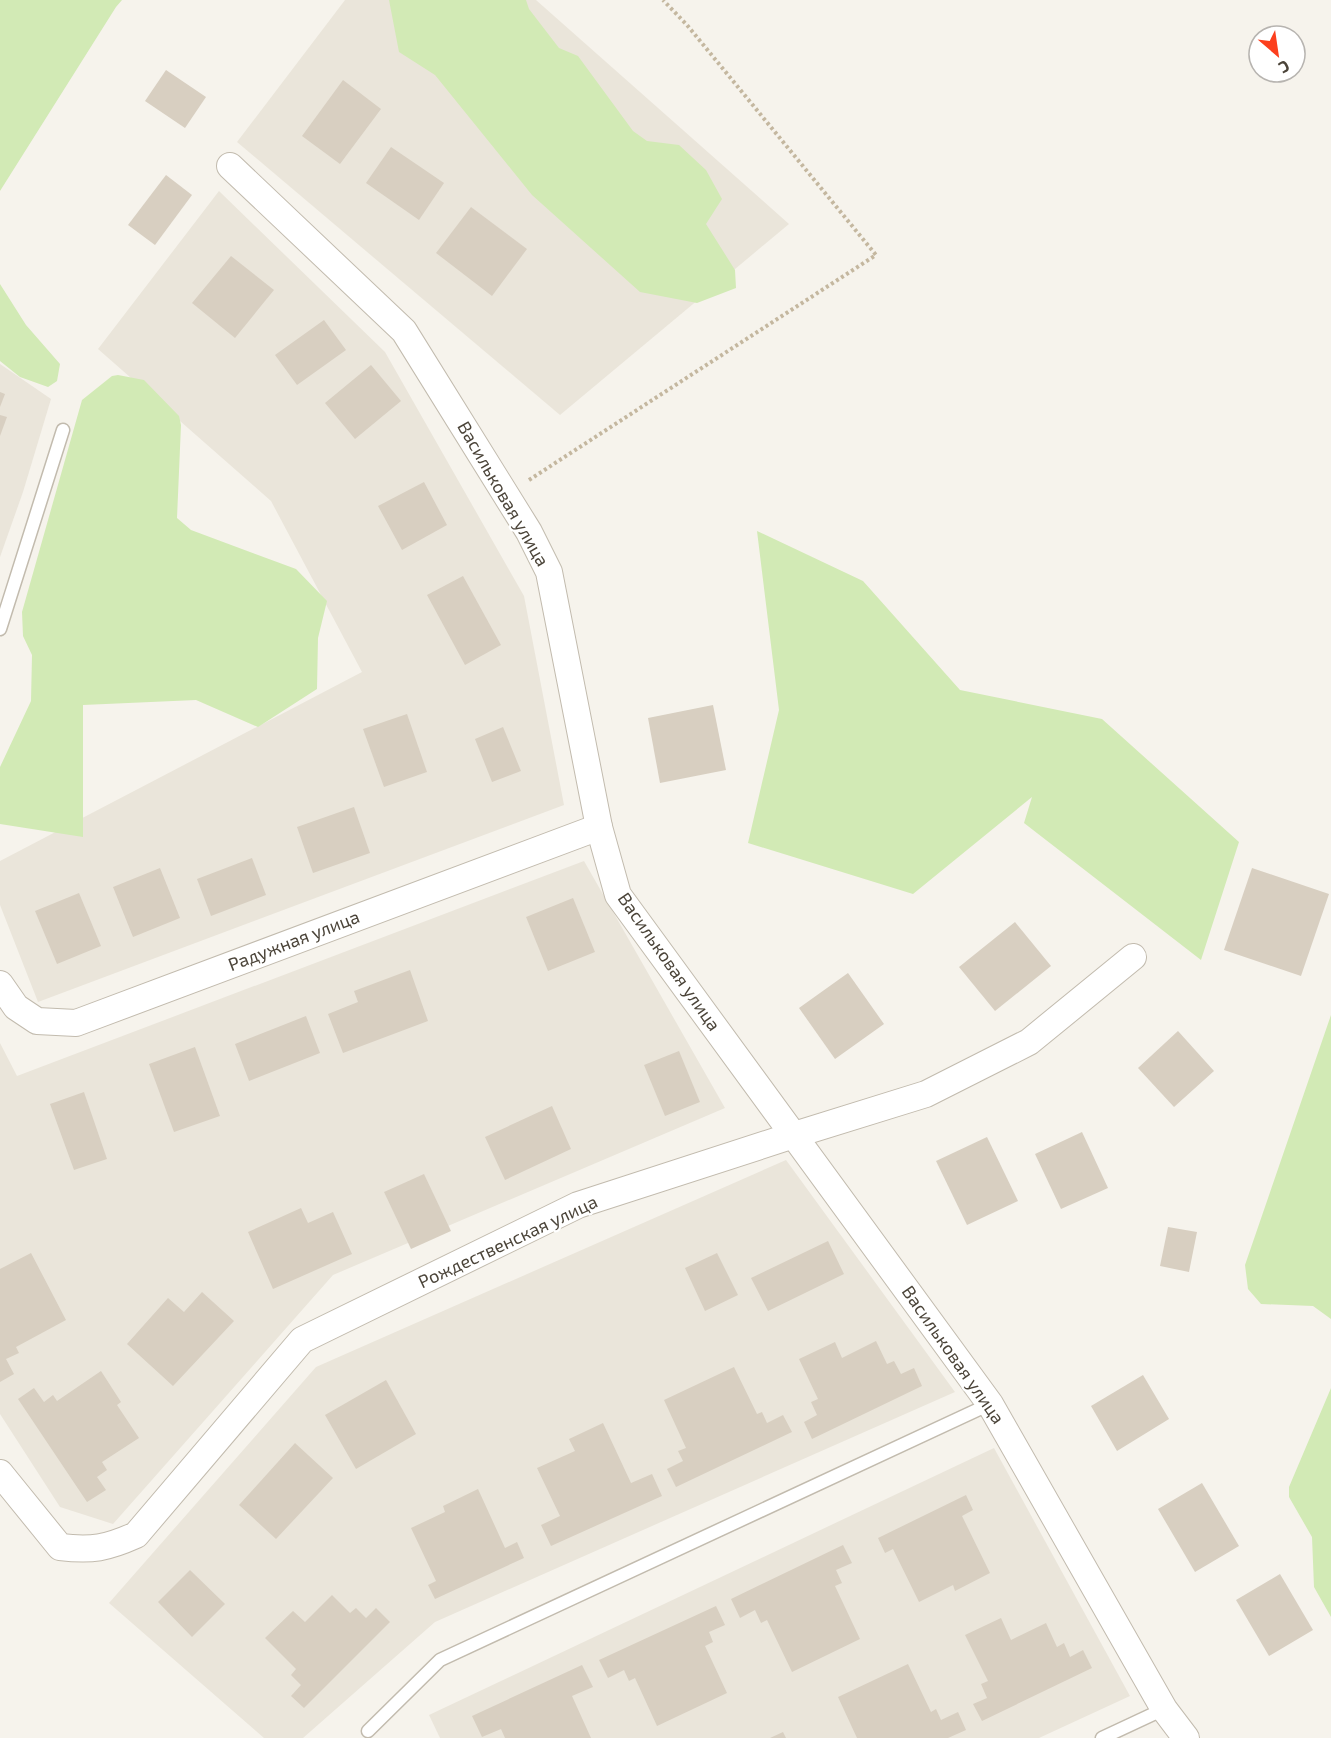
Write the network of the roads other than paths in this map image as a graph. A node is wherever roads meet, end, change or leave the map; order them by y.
1 (230, 166) dead end
2 (63, 430) dead end
3 (0, 629) edge
4 (599, 827) junction
5 (1133, 957) dead end
6 (0, 984) edge
7 (794, 1135) junction
8 (990, 1404) junction
9 (0, 1473) edge
10 (1164, 1709) junction
11 (368, 1731) dead end
12 (1102, 1738) edge
13 (1185, 1738) edge

1 - 4 street, Васильковая улица
2 - 3 lane
4 - 6 street, Радужная улица
4 - 7 street, Васильковая улица
5 - 7 street, Рождественская улица
7 - 8 street, Васильковая улица
7 - 9 street, Рождественская улица
8 - 10 street, Васильковая улица
8 - 11 lane
10 - 12 lane
10 - 13 street, Васильковая улица

